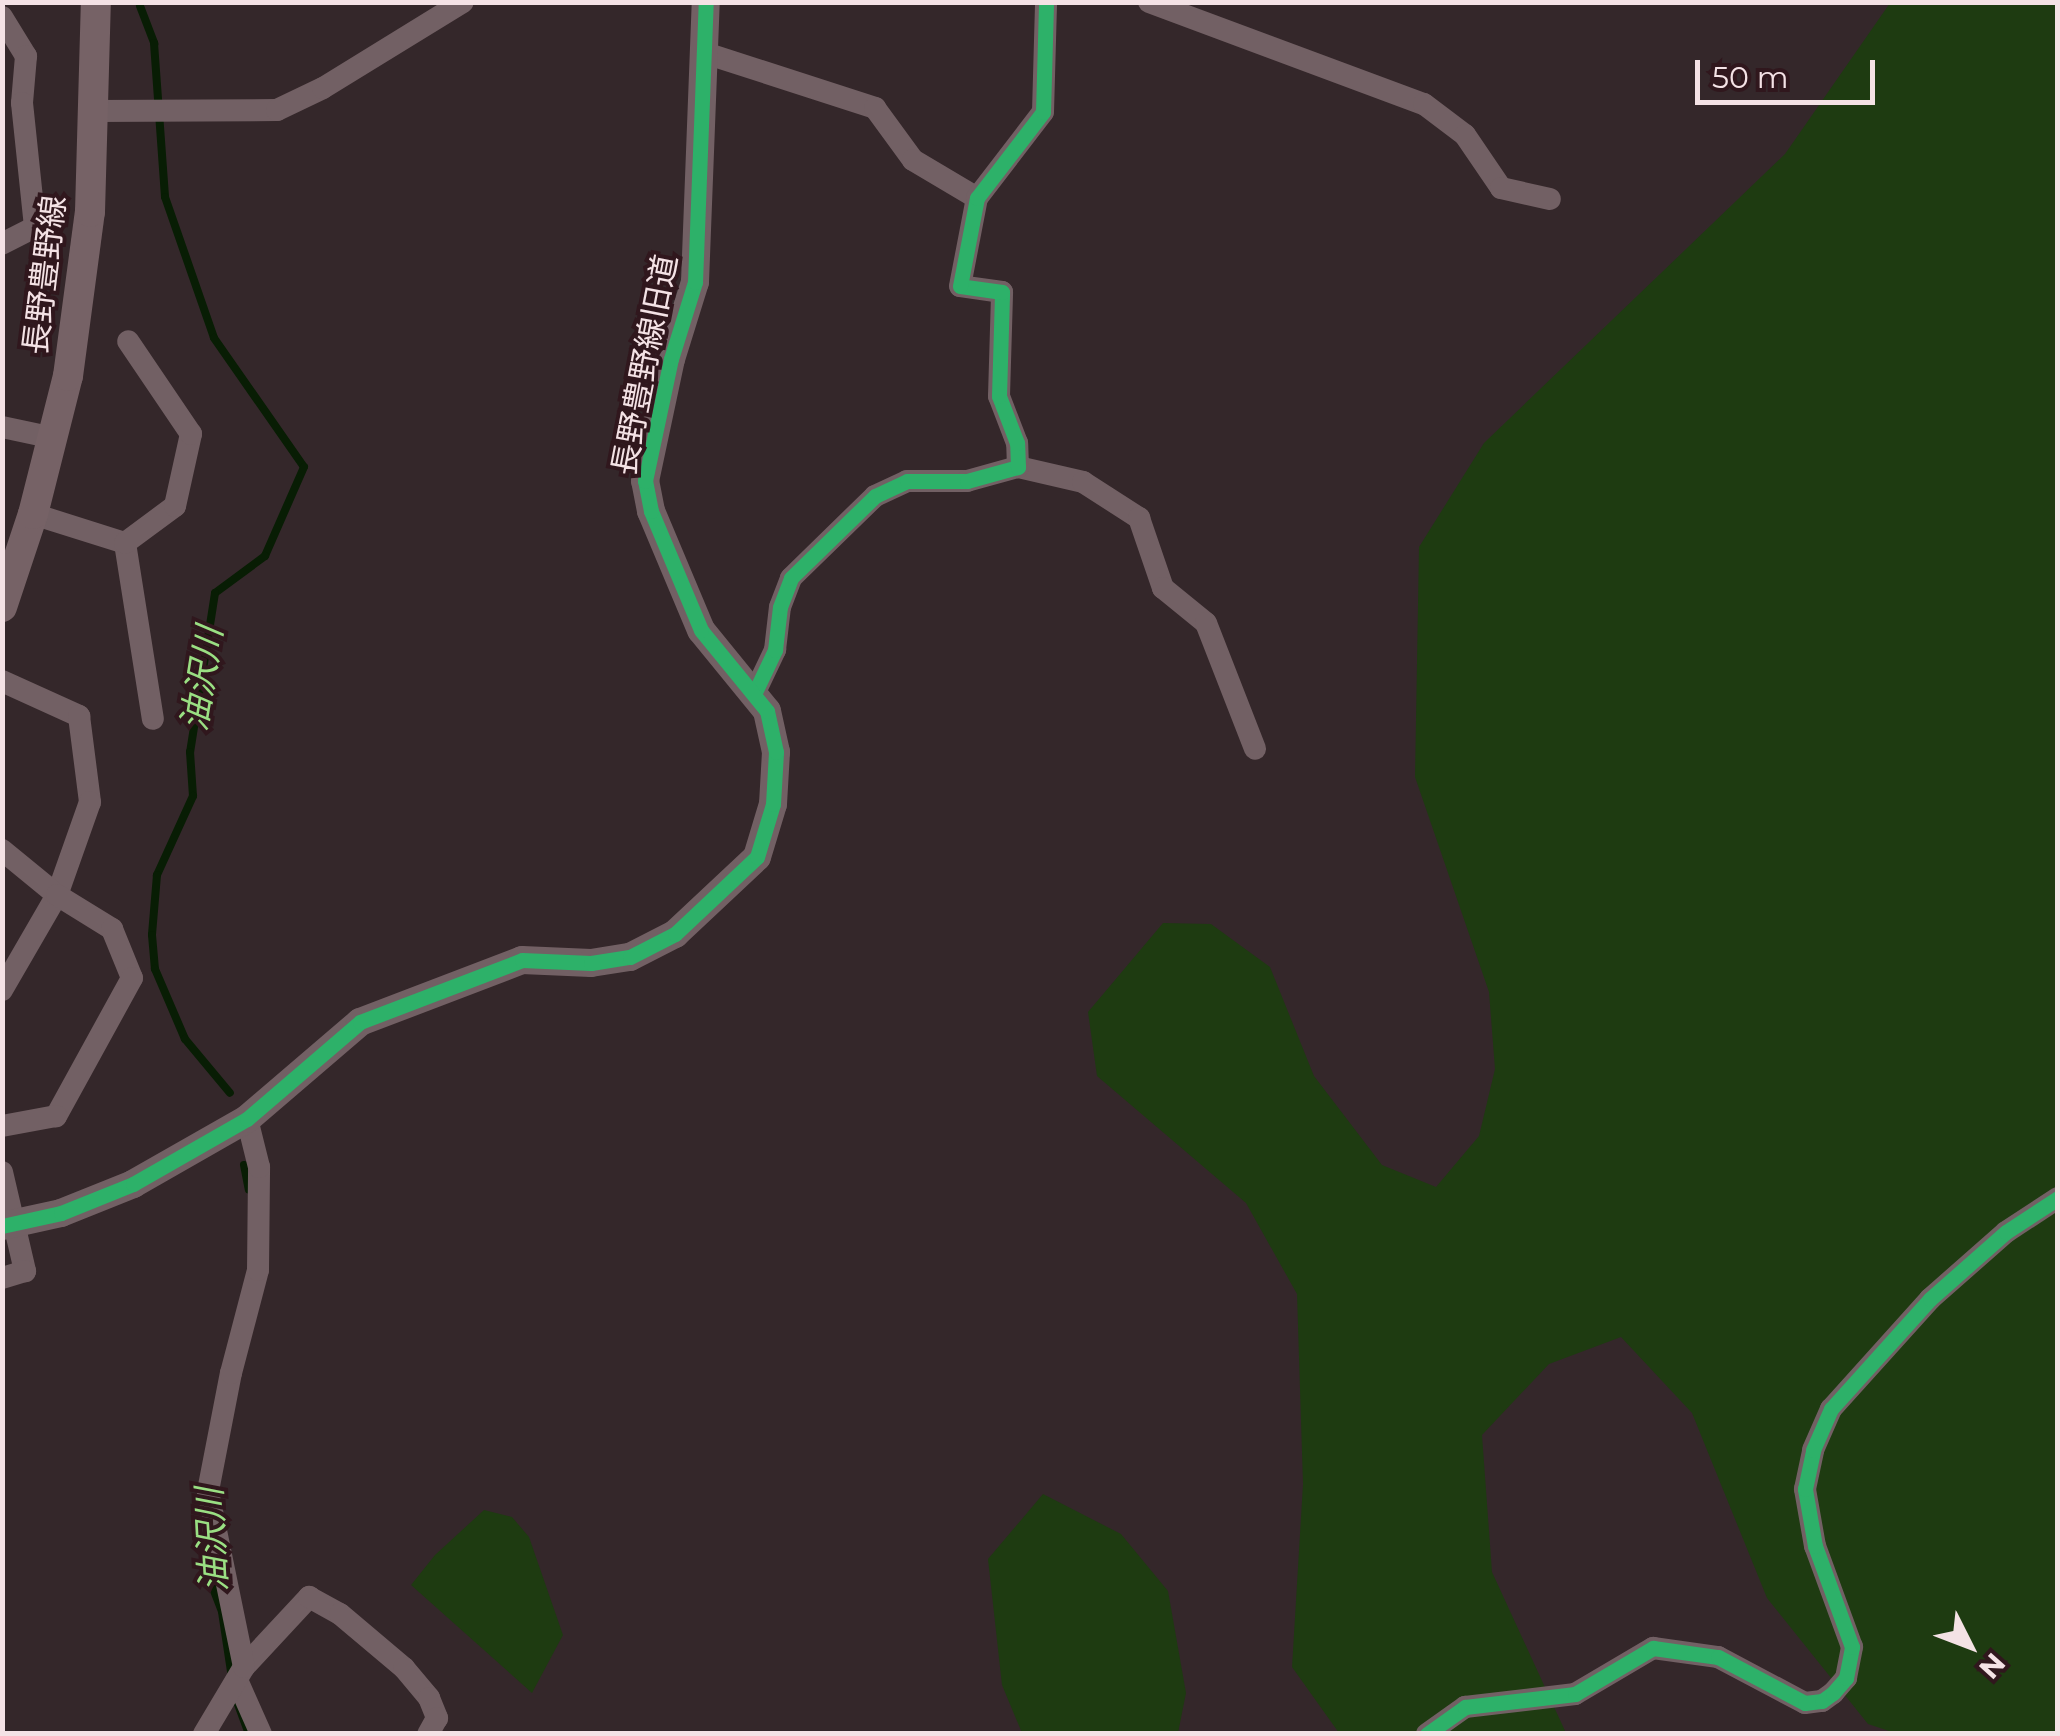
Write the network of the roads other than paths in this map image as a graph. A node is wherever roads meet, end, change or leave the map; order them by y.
1 (96, 2) edge
2 (463, 2) edge
3 (706, 2) edge
4 (1046, 2) edge
5 (1150, 2) edge
6 (2, 17) edge
7 (705, 53) junction
8 (95, 111) junction
9 (978, 198) junction
10 (1550, 199) dead end
11 (2, 244) edge
12 (128, 341) dead end
13 (2, 427) edge
14 (54, 438) junction
15 (1018, 467) junction
16 (33, 514) junction
17 (125, 543) junction
18 (2, 606) edge
19 (2, 680) edge
20 (755, 692) junction
21 (153, 720) dead end
22 (1254, 749) dead end
23 (2, 850) edge
24 (57, 894) junction
25 (2, 990) edge
26 (247, 1119) junction
27 (2, 1126) edge
28 (2, 1172) edge
29 (2058, 1198) edge
30 (10, 1225) edge
31 (2, 1278) edge
32 (237, 1678) junction
33 (204, 1734) edge
34 (262, 1734) edge
35 (428, 1734) edge
36 (1427, 1734) edge

1 - 8 main road, 長野豊野線
2 - 8 street
3 - 7 street, 長野豊野線旧道
4 - 9 street
5 - 10 street
6 - 11 street
7 - 9 street
7 - 20 street, 長野豊野線旧道
8 - 14 main road, 長野豊野線
9 - 15 street
12 - 17 street
13 - 14 street
14 - 16 main road, 長野豊野線
15 - 20 street
15 - 22 street
16 - 17 street
16 - 18 main road, 長野豊野線
17 - 21 street
19 - 24 street
20 - 26 street, 長野豊野線旧道
23 - 24 street
24 - 25 street
24 - 27 street
26 - 30 street, 長野豊野線旧道
26 - 32 street
28 - 30 street
29 - 36 street
30 - 31 street
32 - 33 street
32 - 34 street
32 - 35 street

